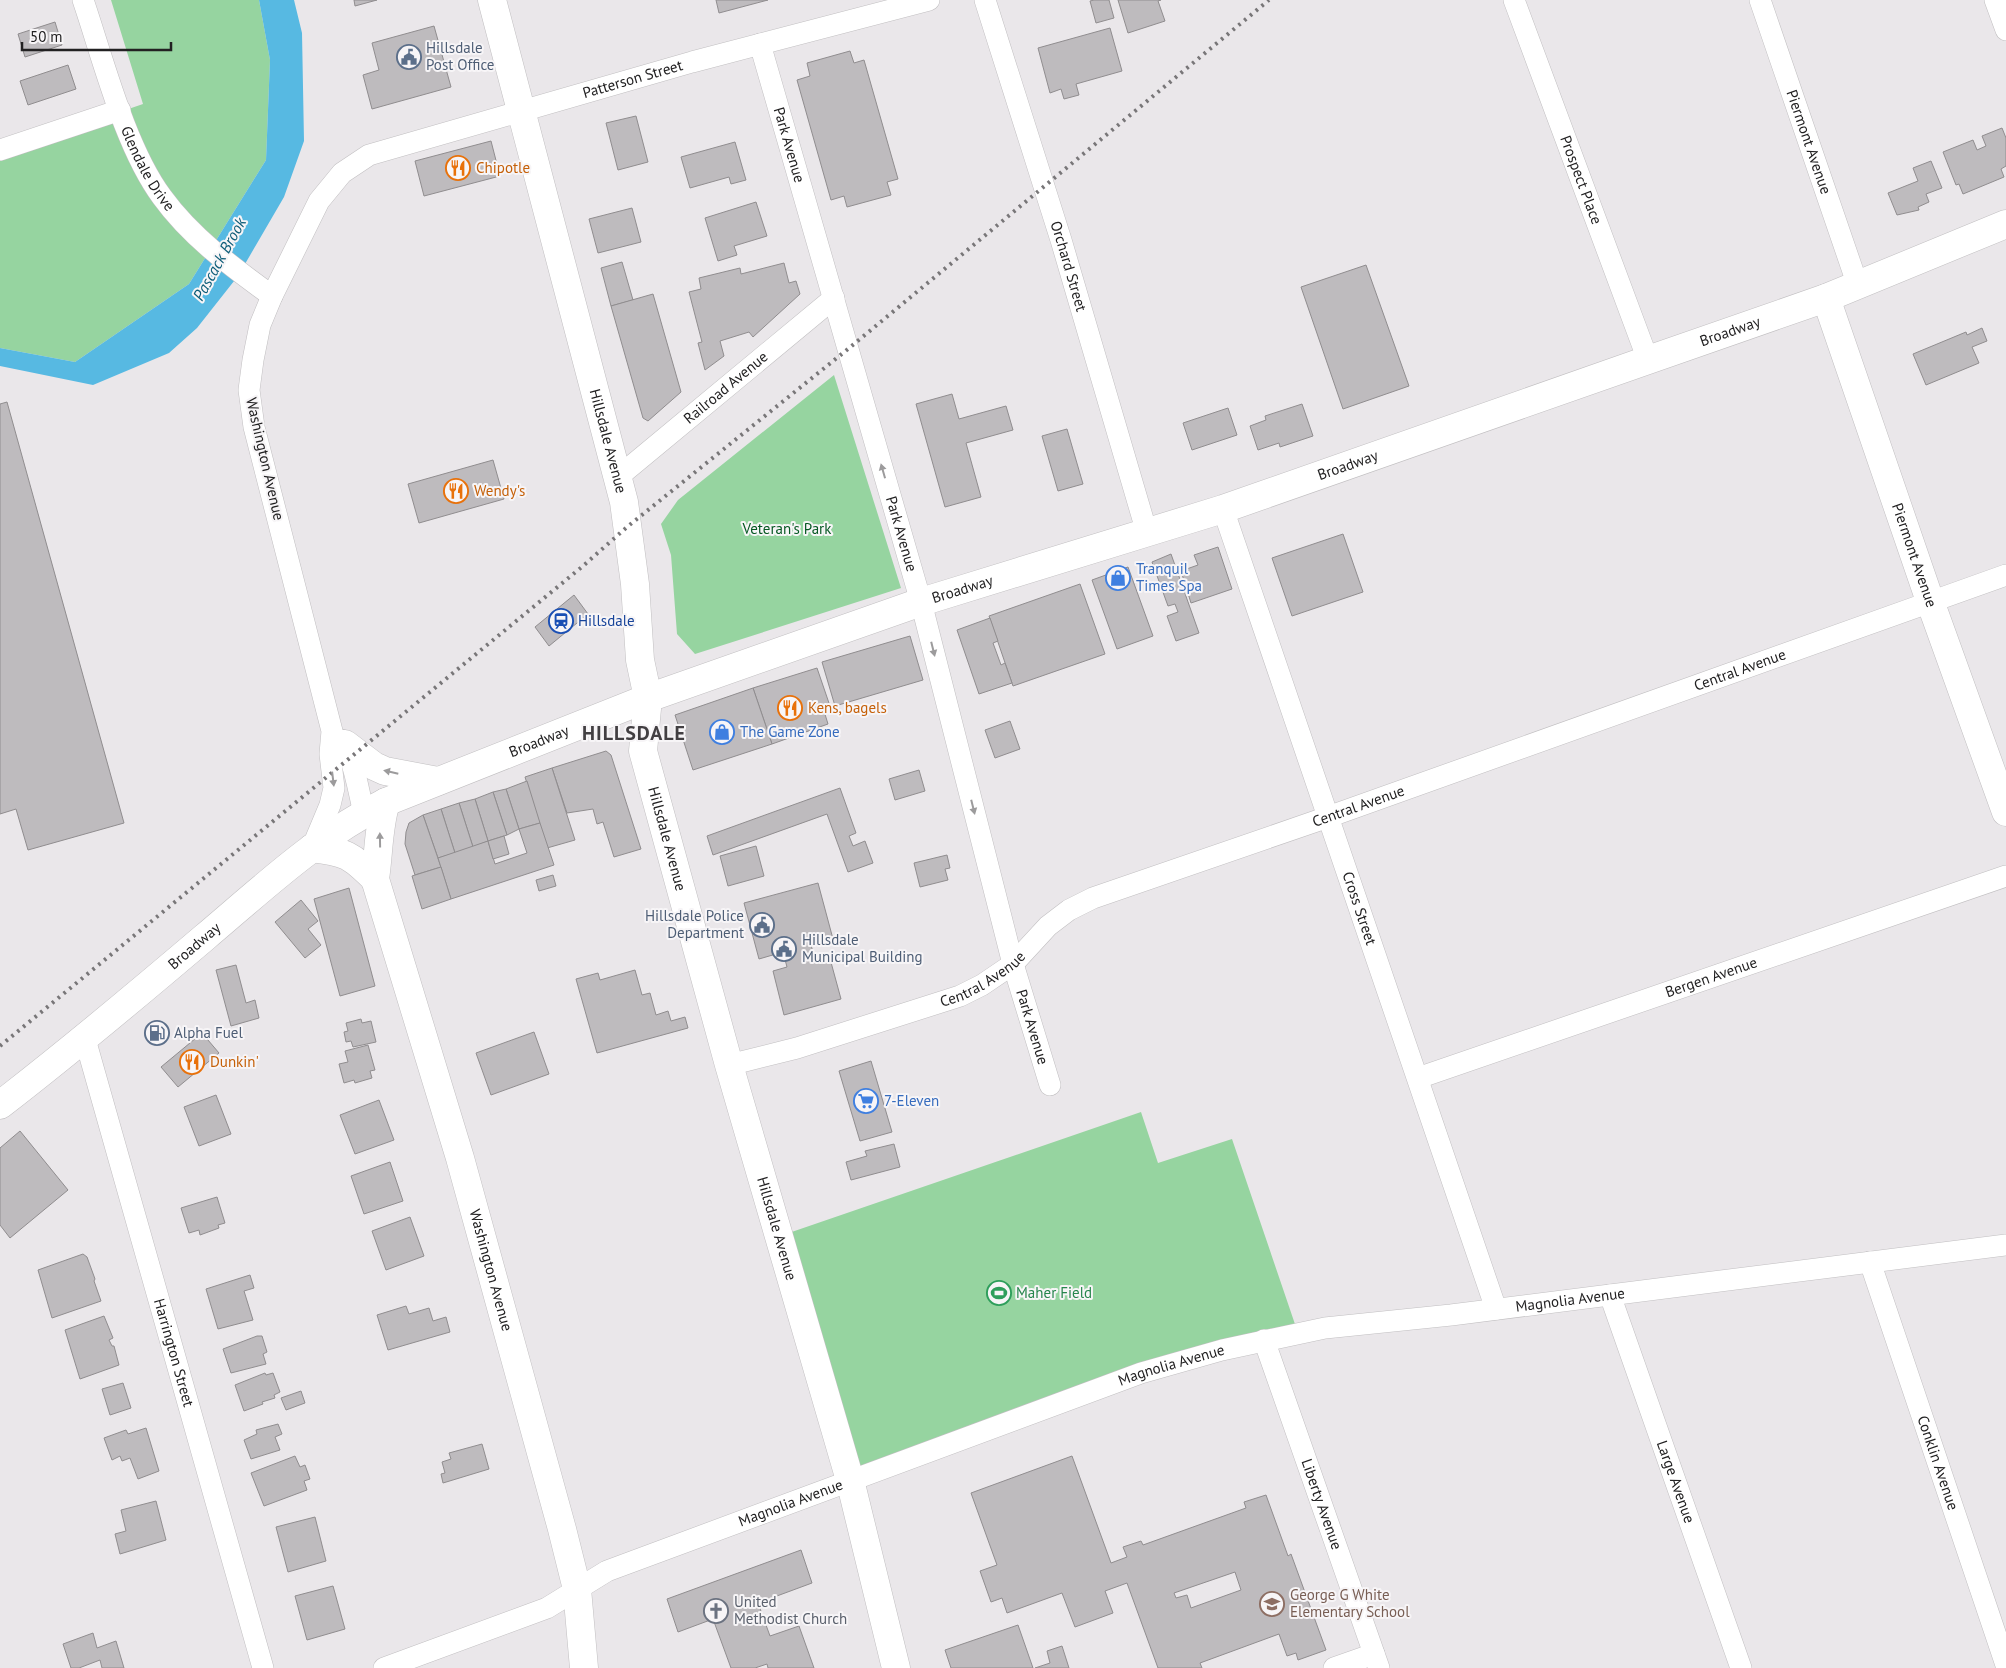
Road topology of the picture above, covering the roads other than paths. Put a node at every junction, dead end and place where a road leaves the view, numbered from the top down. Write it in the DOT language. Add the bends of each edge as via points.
graph roads {
  1 [pos="83,0"];
  2 [pos="492,0"];
  3 [pos="929,0"];
  4 [pos="985,0"];
  5 [pos="1514,0"];
  6 [pos="1760,0"];
  7 [pos="1995,0"];
  8 [pos="2006,30"];
  9 [pos="760,44"];
  10 [pos="120,110"];
  11 [pos="521,112"];
  12 [pos="0,150"];
  13 [pos="342,173"];
  14 [pos="2006,224"];
  15 [pos="1857,283"];
  16 [pos="272,296"];
  17 [pos="834,298"];
  18 [pos="1826,298"];
  19 [pos="1648,360"];
  20 [pos="618,477"];
  21 [pos="1223,509"];
  22 [pos="1147,533"];
  23 [pos="2006,575"];
  24 [pos="921,602"];
  25 [pos="1930,602"];
  26 [pos="648,698"];
  27 [pos="338,737"];
  28 [pos="438,781"];
  29 [pos="375,808"];
  30 [pos="2006,812"];
  31 [pos="1328,817"];
  32 [pos="312,848"];
  33 [pos="2006,876"];
  34 [pos="375,879"];
  35 [pos="1013,964"];
  36 [pos="85,1039"];
  37 [pos="729,1065"];
  38 [pos="1418,1078"];
  39 [pos="1050,1085"];
  40 [pos="0,1105"];
  41 [pos="2006,1245"];
  42 [pos="1870,1262"];
  43 [pos="1610,1295"];
  44 [pos="1496,1309"];
  45 [pos="1264,1340"];
  46 [pos="850,1480"];
  47 [pos="577,1589"];
  48 [pos="1377,1661"];
  49 [pos="2006,1665"];
  50 [pos="262,1668"];
  51 [pos="384,1668"];
  52 [pos="584,1668"];
  53 [pos="896,1668"];
  54 [pos="1334,1668"];
  55 [pos="1741,1668"];
  1 -- 10 [label="street, Glendale Drive"];
  2 -- 11 [label="street, Hillsdale Avenue"];
  3 -- 9 [label="street, Patterson Street"];
  4 -- 22 [label="street, Orchard Street" via="1061,240"];
  5 -- 19 [label="street, Prospect Place"];
  6 -- 15 [label="street, Piermont Avenue"];
  7 -- 8 [label="street"];
  9 -- 11 [label="street, Patterson Street"];
  9 -- 17 [label="street, Park Avenue"];
  10 -- 12 [label="street"];
  10 -- 16 [label="street, Glendale Drive" via="161,196 203,242"];
  11 -- 13 [label="street, Patterson Street" via="369,155"];
  11 -- 20 [label="street, Hillsdale Avenue"];
  13 -- 16 [label="street, Washington Avenue" via="319,201"];
  14 -- 15 [label="street, Broadway"];
  15 -- 18 [label="street, Broadway"];
  16 -- 27 [label="street, Washington Avenue" via="260,325 253,360 249,390 254,427"];
  17 -- 20 [label="street, Railroad Avenue"];
  24 -- 17 [label="street, Park Avenue, one-way"];
  18 -- 19 [label="street, Broadway"];
  18 -- 25 [label="street, Piermont Avenue"];
  19 -- 21 [label="street, Broadway"];
  20 -- 26 [label="street, Hillsdale Avenue" via="635,584 640,660"];
  21 -- 22 [label="street, Broadway"];
  21 -- 31 [label="street, Cross Street"];
  22 -- 24 [label="street, Broadway"];
  23 -- 25 [label="street, Central Avenue"];
  24 -- 26 [label="street, Broadway"];
  24 -- 35 [label="street, Park Avenue, one-way"];
  25 -- 30 [label="street, Piermont Avenue"];
  25 -- 31 [label="street, Central Avenue"];
  26 -- 28 [label="street, Broadway"];
  26 -- 37 [label="street, Hillsdale Avenue" via="643,751"];
  28 -- 27 [label="street, one-way" via="385,771"];
  27 -- 29 [label="street, Washington Avenue"];
  27 -- 32 [label="street, Washington Avenue, one-way" via="330,754 334,788"];
  28 -- 29 [label="street, Broadway"];
  29 -- 32 [label="street, Broadway"];
  34 -- 29 [label="street, Washington Avenue, one-way" via="380,848"];
  31 -- 35 [label="street, Central Avenue" via="1093,898 1048,926"];
  31 -- 38 [label="street, Cross Street"];
  32 -- 34 [label="street, Washington Avenue" via="353,857"];
  32 -- 36 [label="street, Broadway" via="285,867"];
  33 -- 38 [label="street, Bergen Avenue"];
  34 -- 47 [label="street, Washington Avenue" via="460,1158"];
  35 -- 37 [label="street, Central Avenue" via="982,986 960,996 792,1049"];
  35 -- 39 [label="street, Park Avenue"];
  36 -- 40 [label="street, Broadway"];
  36 -- 50 [label="street, Harrington Street"];
  37 -- 46 [label="street, Hillsdale Avenue"];
  38 -- 44 [label="street, Cross Street"];
  41 -- 42 [label="street, Magnolia Avenue"];
  42 -- 43 [label="street, Magnolia Avenue"];
  42 -- 49 [label="street, Conklin Avenue"];
  43 -- 44 [label="street, Magnolia Avenue"];
  43 -- 55 [label="street, Large Avenue"];
  44 -- 45 [label="street, Magnolia Avenue" via="1370,1322"];
  45 -- 46 [label="street, Magnolia Avenue" via="1141,1373"];
  45 -- 48 [label="street, Liberty Avenue"];
  46 -- 47 [label="street, Magnolia Avenue" via="607,1571"];
  46 -- 53 [label="street, Hillsdale Avenue"];
  47 -- 51 [label="street, Magnolia Avenue" via="547,1608"];
  47 -- 52 [label="street, Washington Avenue"];
  48 -- 54 [label="street"];
}
